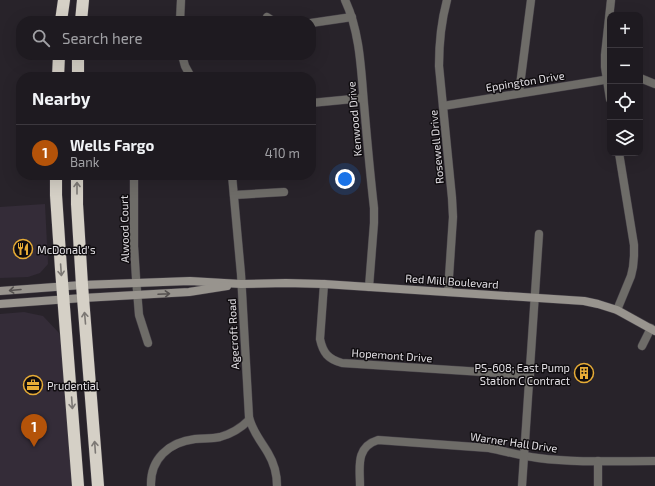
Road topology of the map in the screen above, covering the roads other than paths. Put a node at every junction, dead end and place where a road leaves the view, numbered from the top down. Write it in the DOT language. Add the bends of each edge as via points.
graph roads {
  1 [pos="64,0"];
  2 [pos="83,0"];
  3 [pos="181,0"];
  4 [pos="345,0"];
  5 [pos="447,0"];
  6 [pos="531,0"];
  7 [pos="611,0"];
  8 [pos="62,16"];
  9 [pos="81,16"];
  10 [pos="180,16"];
  11 [pos="352,17"];
  12 [pos="316,22"];
  13 [pos="59,60"];
  14 [pos="78,60"];
  15 [pos="183,60"];
  16 [pos="58,72"];
  17 [pos="78,72"];
  18 [pos="188,72"];
  19 [pos="607,75"];
  20 [pos="607,79"];
  21 [pos="643,79"];
  22 [pos="655,84"];
  23 [pos="519,93"];
  24 [pos="363,98"];
  25 [pos="316,103"];
  26 [pos="443,106"];
  27 [pos="619,156"];
  28 [pos="56,180"];
  29 [pos="77,180"];
  30 [pos="134,180"];
  31 [pos="232,180"];
  32 [pos="284,192"];
  33 [pos="234,195"];
  34 [pos="539,234"];
  35 [pos="136,283"];
  36 [pos="241,284"];
  37 [pos="324,284"];
  38 [pos="82,285"];
  39 [pos="62,286"];
  40 [pos="369,287"];
  41 [pos="0,291"];
  42 [pos="448,292"];
  43 [pos="137,295"];
  44 [pos="83,298"];
  45 [pos="535,298"];
  46 [pos="63,299"];
  47 [pos="0,304"];
  48 [pos="617,310"];
  49 [pos="653,330"];
  50 [pos="148,343"];
  51 [pos="642,346"];
  52 [pos="530,375"];
  53 [pos="249,420"];
  54 [pos="524,456"];
  55 [pos="598,461"];
  56 [pos="655,461"];
  57 [pos="78,486"];
  58 [pos="98,486"];
  59 [pos="151,486"];
  60 [pos="277,486"];
  61 [pos="360,486"];
  62 [pos="522,486"];
  63 [pos="598,486"];
  1 -- 8 [label="highway"];
  2 -- 9 [label="highway"];
  3 -- 10 [label="street"];
  4 -- 11 [label="street, Kenwood Drive"];
  5 -- 26 [label="street, Rosewell Drive" via="439,49"];
  6 -- 23 [label="street"];
  7 -- 19 [label="street" via="605,55"];
  11 -- 12 [label="street"];
  11 -- 24 [label="street, Kenwood Drive" via="360,57"];
  13 -- 16 [label="highway"];
  14 -- 17 [label="highway"];
  15 -- 18 [label="street"];
  20 -- 23 [label="street, Eppington Drive"];
  21 -- 22 [label="street"];
  23 -- 26 [label="street, Eppington Drive"];
  24 -- 25 [label="street"];
  24 -- 40 [label="street, Kenwood Drive" via="374,208"];
  26 -- 42 [label="street, Rosewell Drive" via="453,217"];
  27 -- 48 [label="street" via="634,256 631,276"];
  28 -- 39 [label="highway, one-way"];
  38 -- 29 [label="highway, one-way" via="76,204"];
  30 -- 35 [label="street, Alwood Court"];
  31 -- 33 [label="street, Agecroft Road"];
  32 -- 33 [label="street"];
  33 -- 36 [label="street, Agecroft Road"];
  34 -- 45 [label="street"];
  35 -- 36 [label="street, Red Mill Boulevard" via="190,281"];
  35 -- 38 [label="street, Red Mill Boulevard"];
  35 -- 43 [label="street, Alwood Court"];
  36 -- 37 [label="street, Red Mill Boulevard"];
  43 -- 36 [label="street, Red Mill Boulevard, one-way" via="189,292"];
  36 -- 53 [label="street, Agecroft Road"];
  37 -- 40 [label="street, Red Mill Boulevard"];
  37 -- 52 [label="street, Hopemont Drive" via="320,339 325,353 335,361"];
  38 -- 39 [label="street, Red Mill Boulevard"];
  38 -- 44 [label="highway"];
  39 -- 41 [label="street, Red Mill Boulevard, one-way"];
  39 -- 46 [label="highway"];
  40 -- 42 [label="street, Red Mill Boulevard"];
  42 -- 45 [label="street, Red Mill Boulevard"];
  43 -- 44 [label="street, Red Mill Boulevard"];
  43 -- 50 [label="street, Alwood Court" via="139,315"];
  44 -- 46 [label="street, Red Mill Boulevard"];
  58 -- 44 [label="highway, one-way"];
  45 -- 48 [label="street, Red Mill Boulevard" via="584,301"];
  45 -- 52 [label="street"];
  46 -- 47 [label="street, Red Mill Boulevard"];
  46 -- 57 [label="highway, one-way"];
  48 -- 49 [label="street, Red Mill Boulevard"];
  49 -- 51 [label="street"];
  52 -- 54 [label="street"];
  53 -- 59 [label="street" via="239,429 221,437 185,440 170,447 155,464"];
  53 -- 60 [label="street, Agecroft Road" via="272,461"];
  54 -- 55 [label="street, Warner Hall Drive"];
  54 -- 61 [label="street, Warner Hall Drive" via="489,448 378,440 367,445 361,455"];
  54 -- 62 [label="street"];
  55 -- 56 [label="street, Warner Hall Drive"];
  55 -- 63 [label="street"];
}
